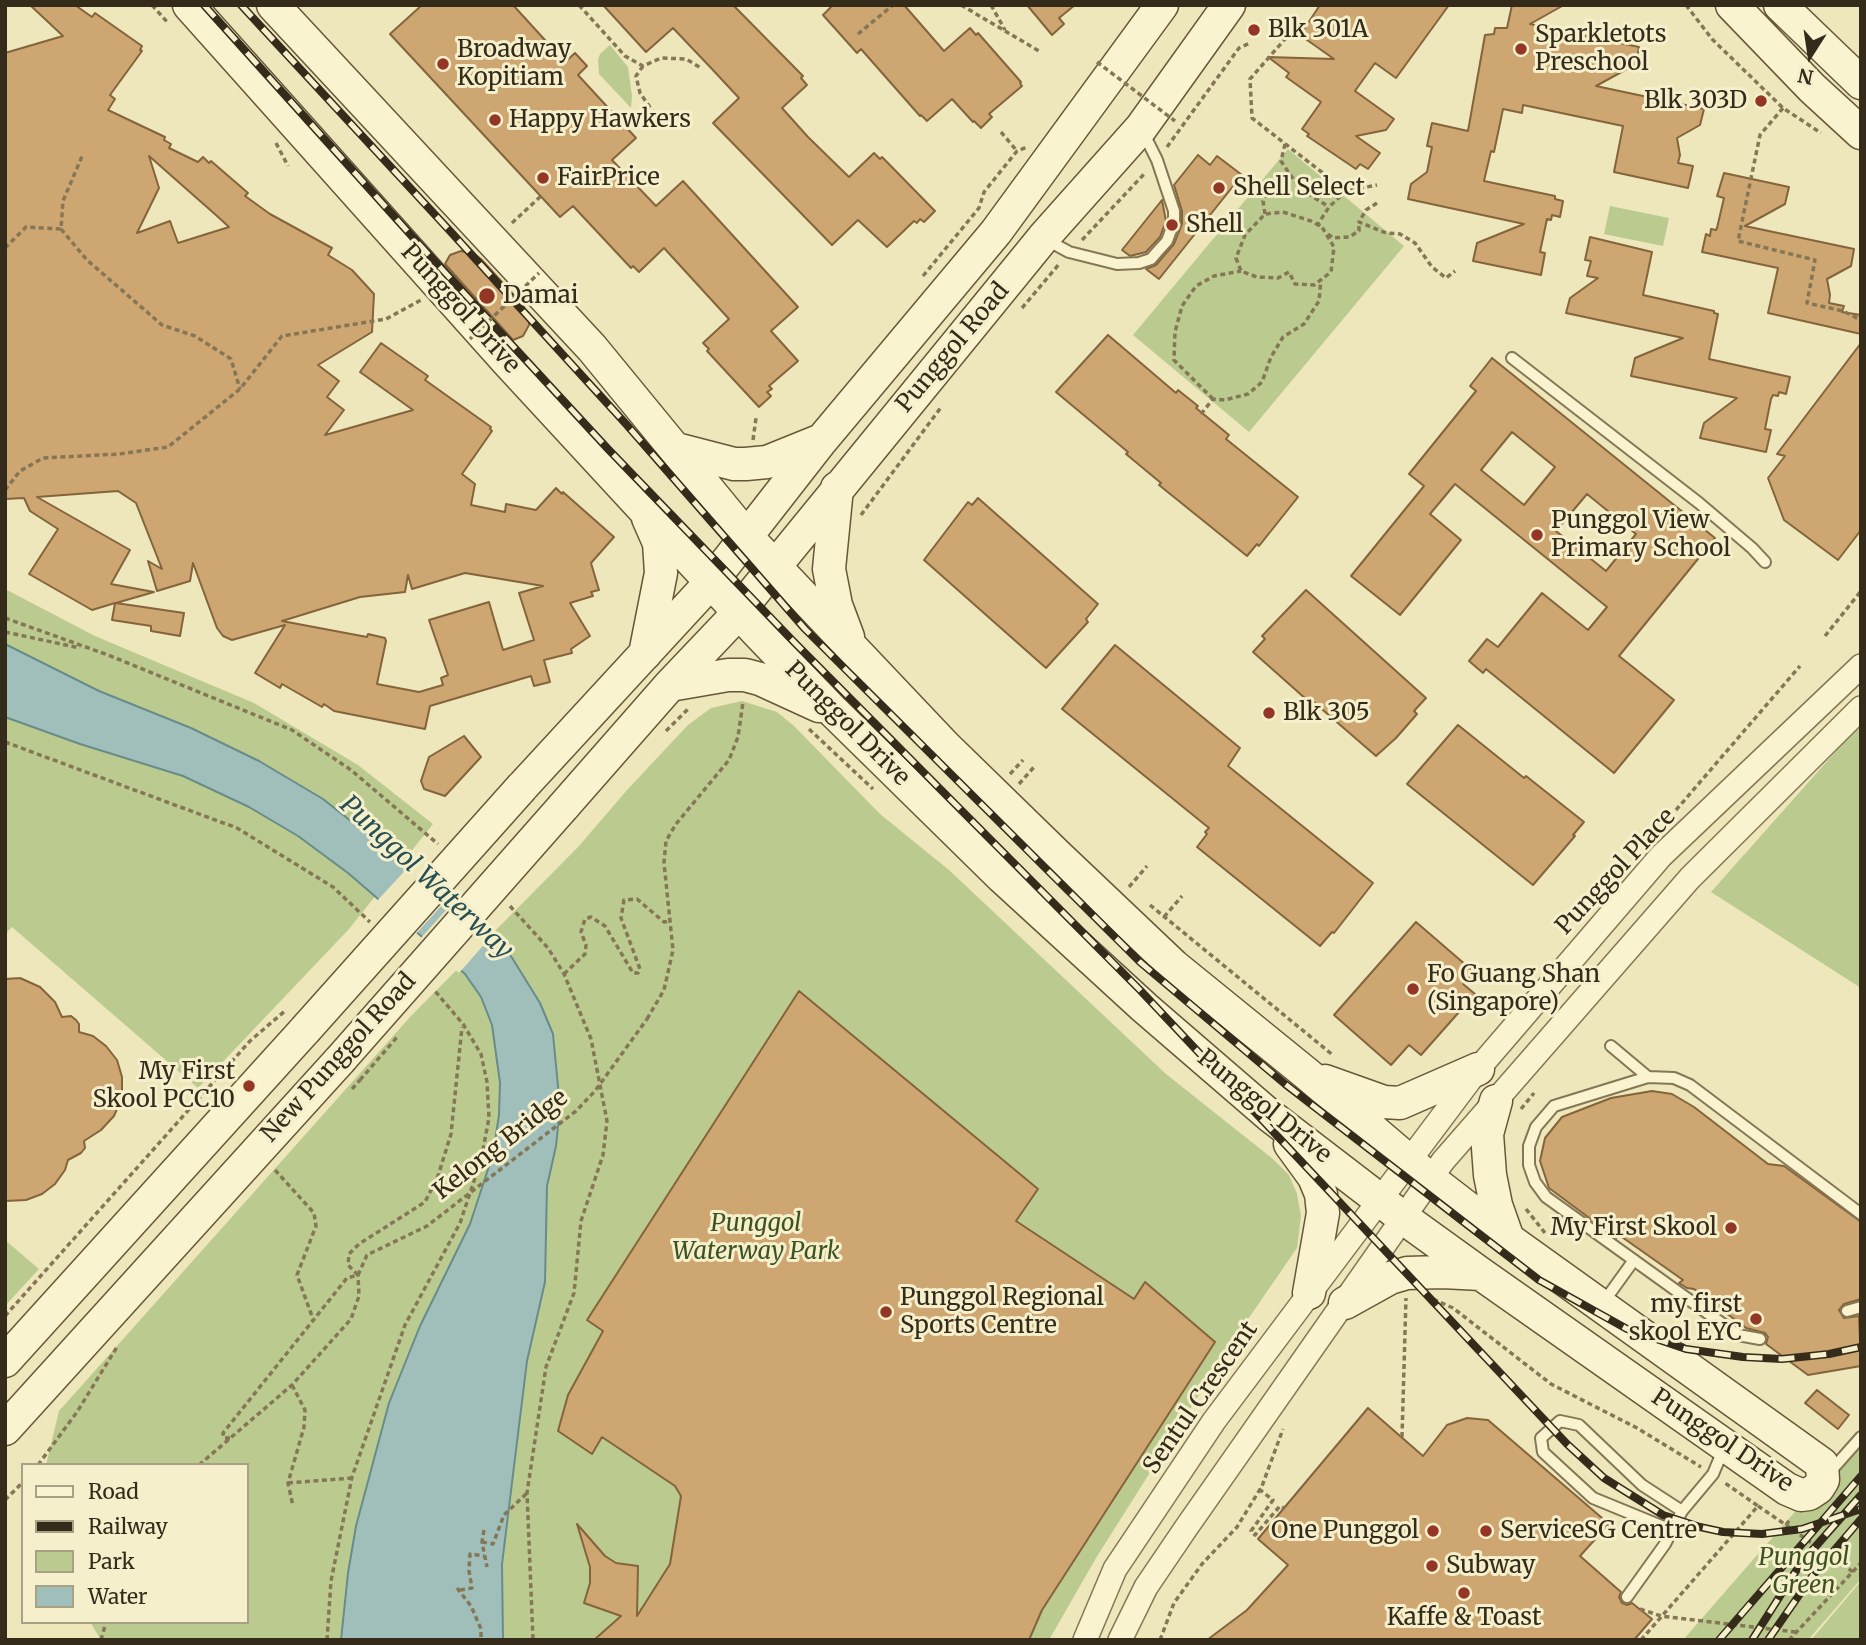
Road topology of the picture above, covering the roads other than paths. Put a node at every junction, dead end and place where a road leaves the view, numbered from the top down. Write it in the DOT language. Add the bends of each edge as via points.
graph roads {
  1 [pos="189,5"];
  2 [pos="273,5"];
  3 [pos="1162,5"];
  4 [pos="1229,5"];
  5 [pos="1732,5"];
  6 [pos="1780,5"];
  7 [pos="1861,83"];
  8 [pos="1141,128"];
  9 [pos="1861,133"];
  10 [pos="1056,245"];
  11 [pos="1512,358"];
  12 [pos="821,441"];
  13 [pos="676,449"];
  14 [pos="837,488"];
  15 [pos="644,507"];
  16 [pos="747,537"];
  17 [pos="1765,562"];
  18 [pos="775,566"];
  19 [pos="711,582"];
  20 [pos="738,611"];
  21 [pos="853,651"];
  22 [pos="645,656"];
  23 [pos="1861,666"];
  24 [pos="682,695"];
  25 [pos="1861,708"];
  26 [pos="834,712"];
  27 [pos="1611,1046"];
  28 [pos="1478,1069"];
  29 [pos="1307,1074"];
  30 [pos="1648,1077"];
  31 [pos="1507,1110"];
  32 [pos="1269,1115"];
  33 [pos="1419,1170"];
  34 [pos="1391,1207"];
  35 [pos="1861,1214"];
  36 [pos="1508,1239"];
  37 [pos="1634,1260"];
  38 [pos="1481,1274"];
  39 [pos="1309,1293"];
  40 [pos="1345,1303"];
  41 [pos="1601,1304"];
  42 [pos="1861,1307"];
  43 [pos="1847,1311"];
  44 [pos="1760,1339"];
  45 [pos="5,1361"];
  46 [pos="5,1429"];
  47 [pos="1861,1437"];
  48 [pos="1725,1445"];
  49 [pos="1823,1480"];
  50 [pos="1682,1511"];
  51 [pos="1671,1530"];
  52 [pos="1627,1597"];
  53 [pos="1085,1640"];
  54 [pos="1119,1640"];
  1 -- 15 [label="street, Punggol Drive" via="506,361"];
  2 -- 13 [label="street, Punggol Drive" via="592,348"];
  3 -- 12 [label="street, Punggol Road" via="996,232"];
  4 -- 8 [label="street, Punggol Road"];
  5 -- 9 [label="street"];
  6 -- 7 [label="street"];
  8 -- 10 [label="street, Punggol Road"];
  8 -- 10 [label="lane" via="1174,211 1167,241 1151,259 1117,264"];
  10 -- 14 [label="street, Punggol Road"];
  11 -- 17 [label="lane" via="1699,503"];
  12 -- 13 [label="street" via="767,462 746,464"];
  12 -- 16 [label="street, Punggol Road"];
  13 -- 16 [label="street, Punggol Drive"];
  14 -- 18 [label="street, Punggol Road"];
  14 -- 21 [label="street" via="830,582"];
  15 -- 19 [label="street, Punggol Drive"];
  15 -- 22 [label="street" via="659,543 661,573"];
  16 -- 18 [label="street, Punggol Drive"];
  16 -- 19 [label="street, Punggol Road"];
  18 -- 20 [label="street, Punggol Road"];
  18 -- 21 [label="street, Punggol Drive"];
  19 -- 20 [label="street, Punggol Drive"];
  19 -- 22 [label="street, Punggol Road"];
  20 -- 24 [label="street, Punggol Road"];
  20 -- 26 [label="street, Punggol Drive"];
  21 -- 29 [label="street, Punggol Drive" via="945,747 1174,966"];
  22 -- 45 [label="street, New Punggol Road, bridge" via="295,1020"];
  23 -- 28 [label="street, Punggol Place" via="1661,856"];
  24 -- 26 [label="street" via="716,676 745,675"];
  24 -- 46 [label="street, New Punggol Road, bridge" via="563,807"];
  25 -- 31 [label="street, Punggol Place" via="1689,878"];
  26 -- 32 [label="street, Punggol Drive" via="1002,877"];
  27 -- 30 [label="lane"];
  28 -- 29 [label="street" via="1400,1103 1384,1102"];
  28 -- 33 [label="street, Punggol Place"];
  29 -- 33 [label="street, Punggol Drive"];
  30 -- 35 [label="lane" via="1674,1078 1690,1085"];
  30 -- 37 [label="lane" via="1554,1106 1536,1127 1529,1146 1529,1165 1546,1197"];
  31 -- 33 [label="street, Punggol Place" via="1443,1161"];
  31 -- 36 [label="street" via="1487,1134 1490,1175"];
  32 -- 34 [label="street, Punggol Drive"];
  32 -- 39 [label="street" via="1321,1194"];
  33 -- 34 [label="street, Punggol Place"];
  33 -- 36 [label="street, Punggol Drive"];
  34 -- 38 [label="street, Punggol Drive"];
  34 -- 39 [label="street, Sentul Crescent"];
  34 -- 40 [label="street"];
  36 -- 41 [label="street, Punggol Drive"];
  37 -- 41 [label="lane"];
  37 -- 44 [label="lane" via="1738,1335"];
  38 -- 40 [label="street" via="1407,1273"];
  38 -- 48 [label="street, Punggol Drive"];
  39 -- 53 [label="street, Sentul Crescent" via="1214,1421 1115,1569"];
  40 -- 54 [label="street" via="1146,1587"];
  41 -- 49 [label="street, Punggol Drive" via="1822,1464"];
  42 -- 43 [label="lane"];
  47 -- 49 [label="lane"];
  48 -- 49 [label="street, Punggol Drive" via="1801,1495 1818,1488"];
  48 -- 50 [label="lane" via="1713,1474"];
  50 -- 51 [label="lane"];
  50 -- 51 [label="lane" via="1642,1485 1579,1425 1560,1421 1541,1438 1544,1452 1593,1498"];
  51 -- 52 [label="lane"];
}
